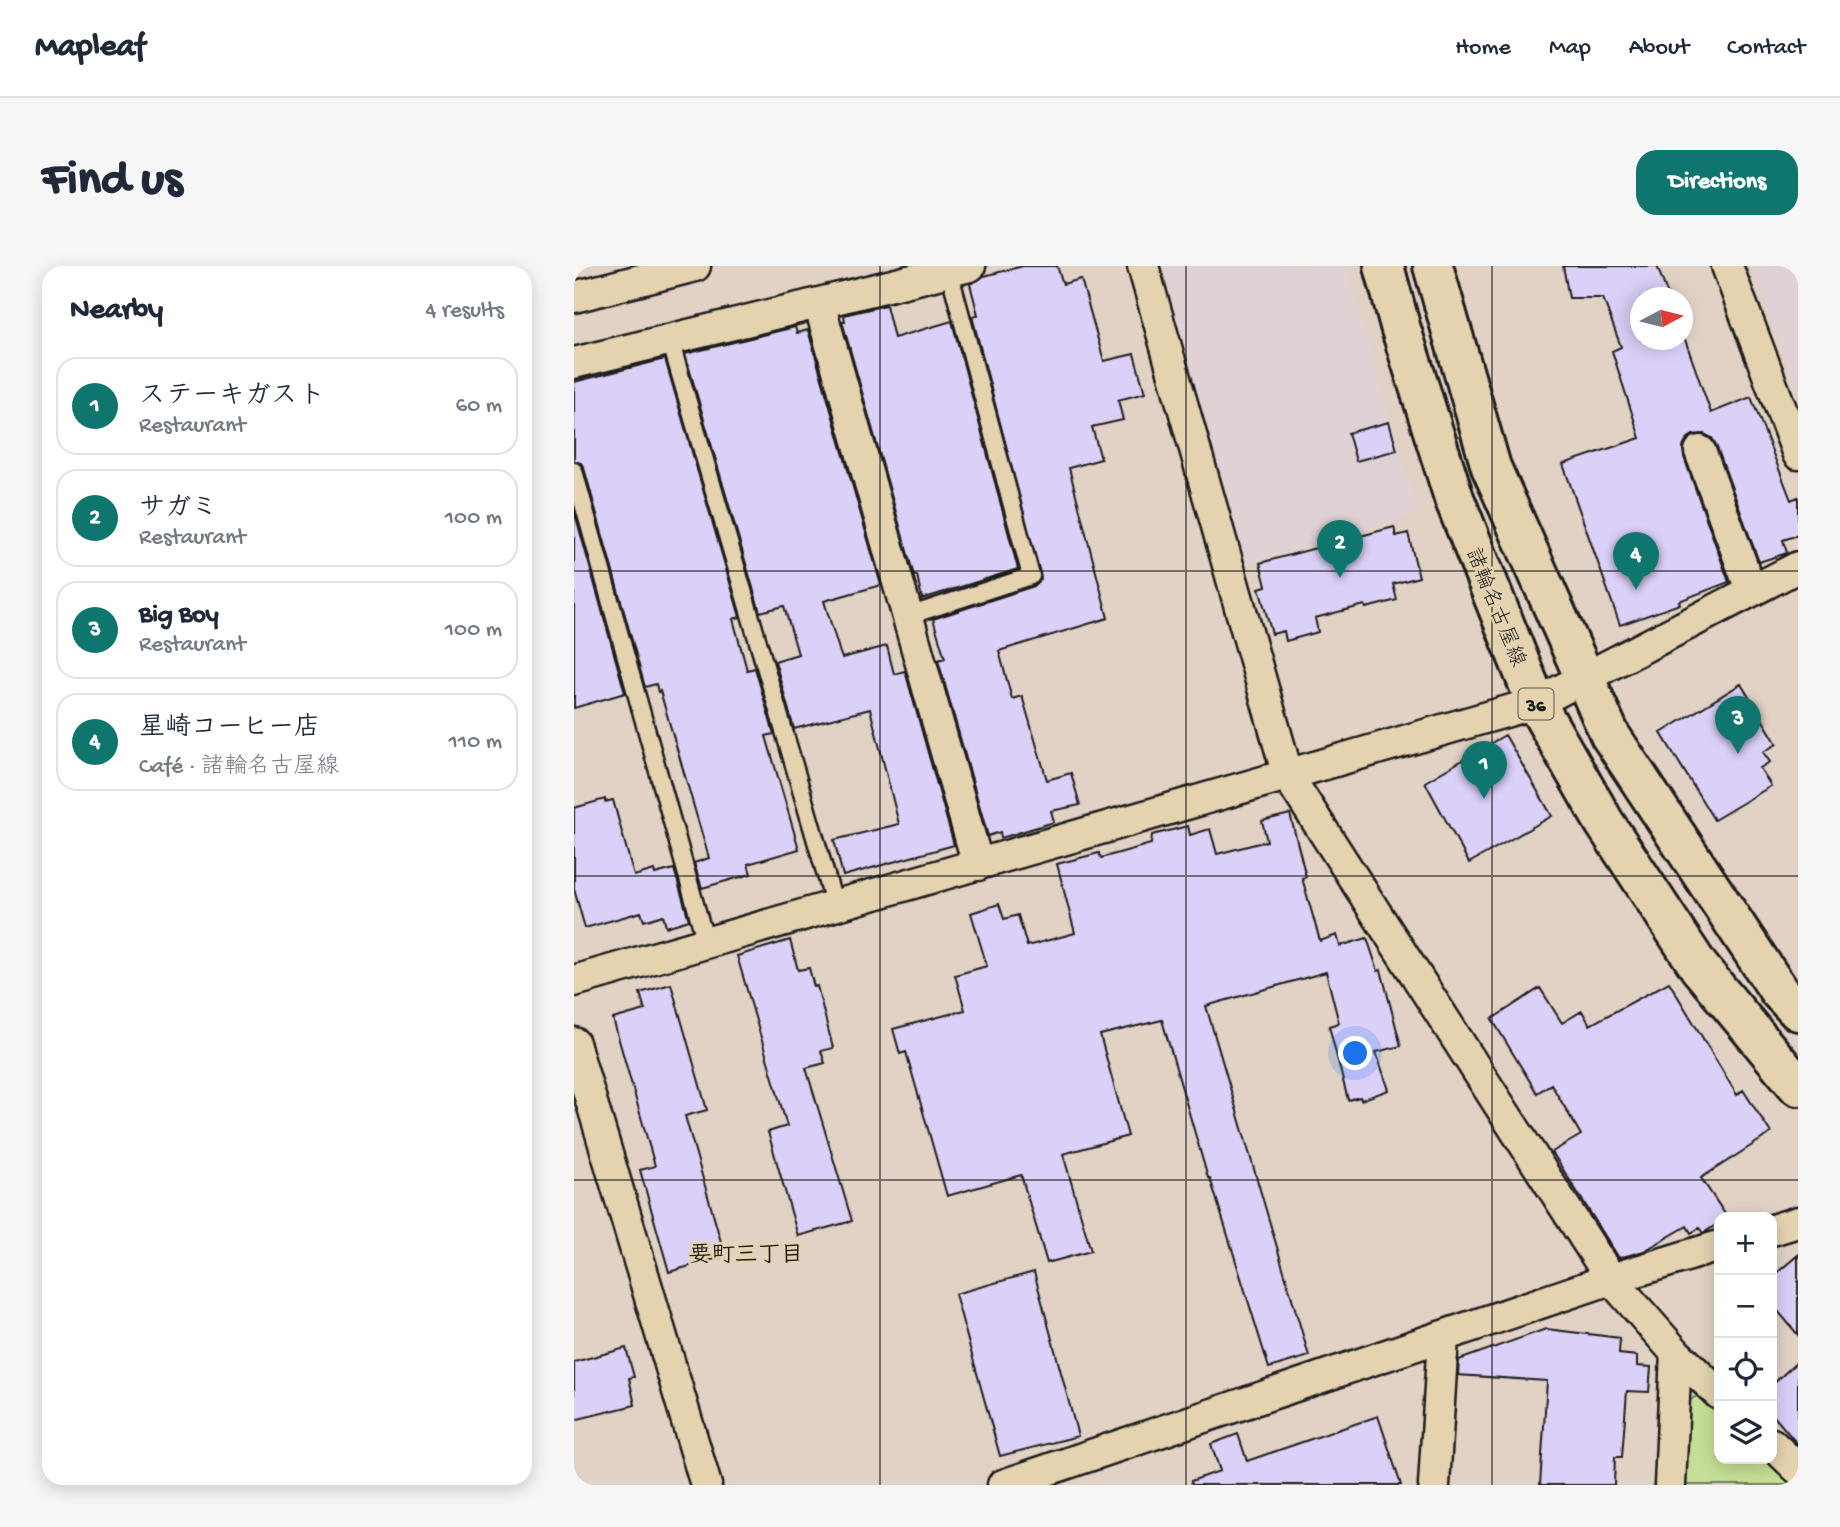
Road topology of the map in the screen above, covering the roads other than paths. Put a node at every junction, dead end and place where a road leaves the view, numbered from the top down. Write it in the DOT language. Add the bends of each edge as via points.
graph roads {
  1 [pos="695,266"];
  2 [pos="1143,266"];
  3 [pos="1384,266"];
  4 [pos="1433,266"];
  5 [pos="1727,266"];
  6 [pos="960,269"];
  7 [pos="574,297"];
  8 [pos="819,303"];
  9 [pos="670,340"];
  10 [pos="574,363"];
  11 [pos="1700,451"];
  12 [pos="1798,454"];
  13 [pos="574,471"];
  14 [pos="1798,567"];
  15 [pos="1751,590"];
  16 [pos="908,616"];
  17 [pos="1584,678"];
  18 [pos="1536,703"];
  19 [pos="1288,776"];
  20 [pos="978,865"];
  21 [pos="835,906"];
  22 [pos="706,943"];
  23 [pos="574,981"];
  24 [pos="1798,1011"];
  25 [pos="574,1043"];
  26 [pos="1798,1086"];
  27 [pos="1798,1222"];
  28 [pos="1777,1228"];
  29 [pos="1714,1248"];
  30 [pos="1611,1279"];
  31 [pos="1443,1337"];
  32 [pos="1676,1353"];
  33 [pos="1714,1389"];
  34 [pos="1777,1449"];
  35 [pos="1798,1469"];
  36 [pos="706,1485"];
  37 [pos="1003,1485"];
  38 [pos="1434,1485"];
  39 [pos="1670,1485"];
  1 -- 7 [label="street"];
  2 -- 19 [label="street"];
  3 -- 18 [label="main road, 諸輪名古屋線 / 36" via="1454,498"];
  4 -- 17 [label="main road" via="1491,467"];
  5 -- 12 [label="street"];
  6 -- 8 [label="street"];
  6 -- 16 [label="lane" via="1031,576"];
  8 -- 9 [label="street"];
  8 -- 16 [label="street"];
  9 -- 10 [label="street"];
  9 -- 21 [label="lane"];
  11 -- 15 [label="street"];
  13 -- 22 [label="lane"];
  14 -- 15 [label="street"];
  15 -- 17 [label="street"];
  16 -- 20 [label="street"];
  17 -- 18 [label="street"];
  17 -- 24 [label="main road" via="1610,735 1779,991"];
  18 -- 19 [label="street"];
  18 -- 26 [label="main road, 諸輪名古屋線 / 36" via="1604,822 1699,967"];
  19 -- 20 [label="street"];
  19 -- 30 [label="street"];
  20 -- 21 [label="street"];
  21 -- 22 [label="street"];
  22 -- 23 [label="street"];
  25 -- 36 [label="street"];
  27 -- 28 [label="street"];
  29 -- 30 [label="street"];
  30 -- 31 [label="street"];
  30 -- 32 [label="street"];
  31 -- 37 [label="street"];
  31 -- 38 [label="street"];
  32 -- 33 [label="street"];
  32 -- 39 [label="street"];
  34 -- 35 [label="street"];
}
